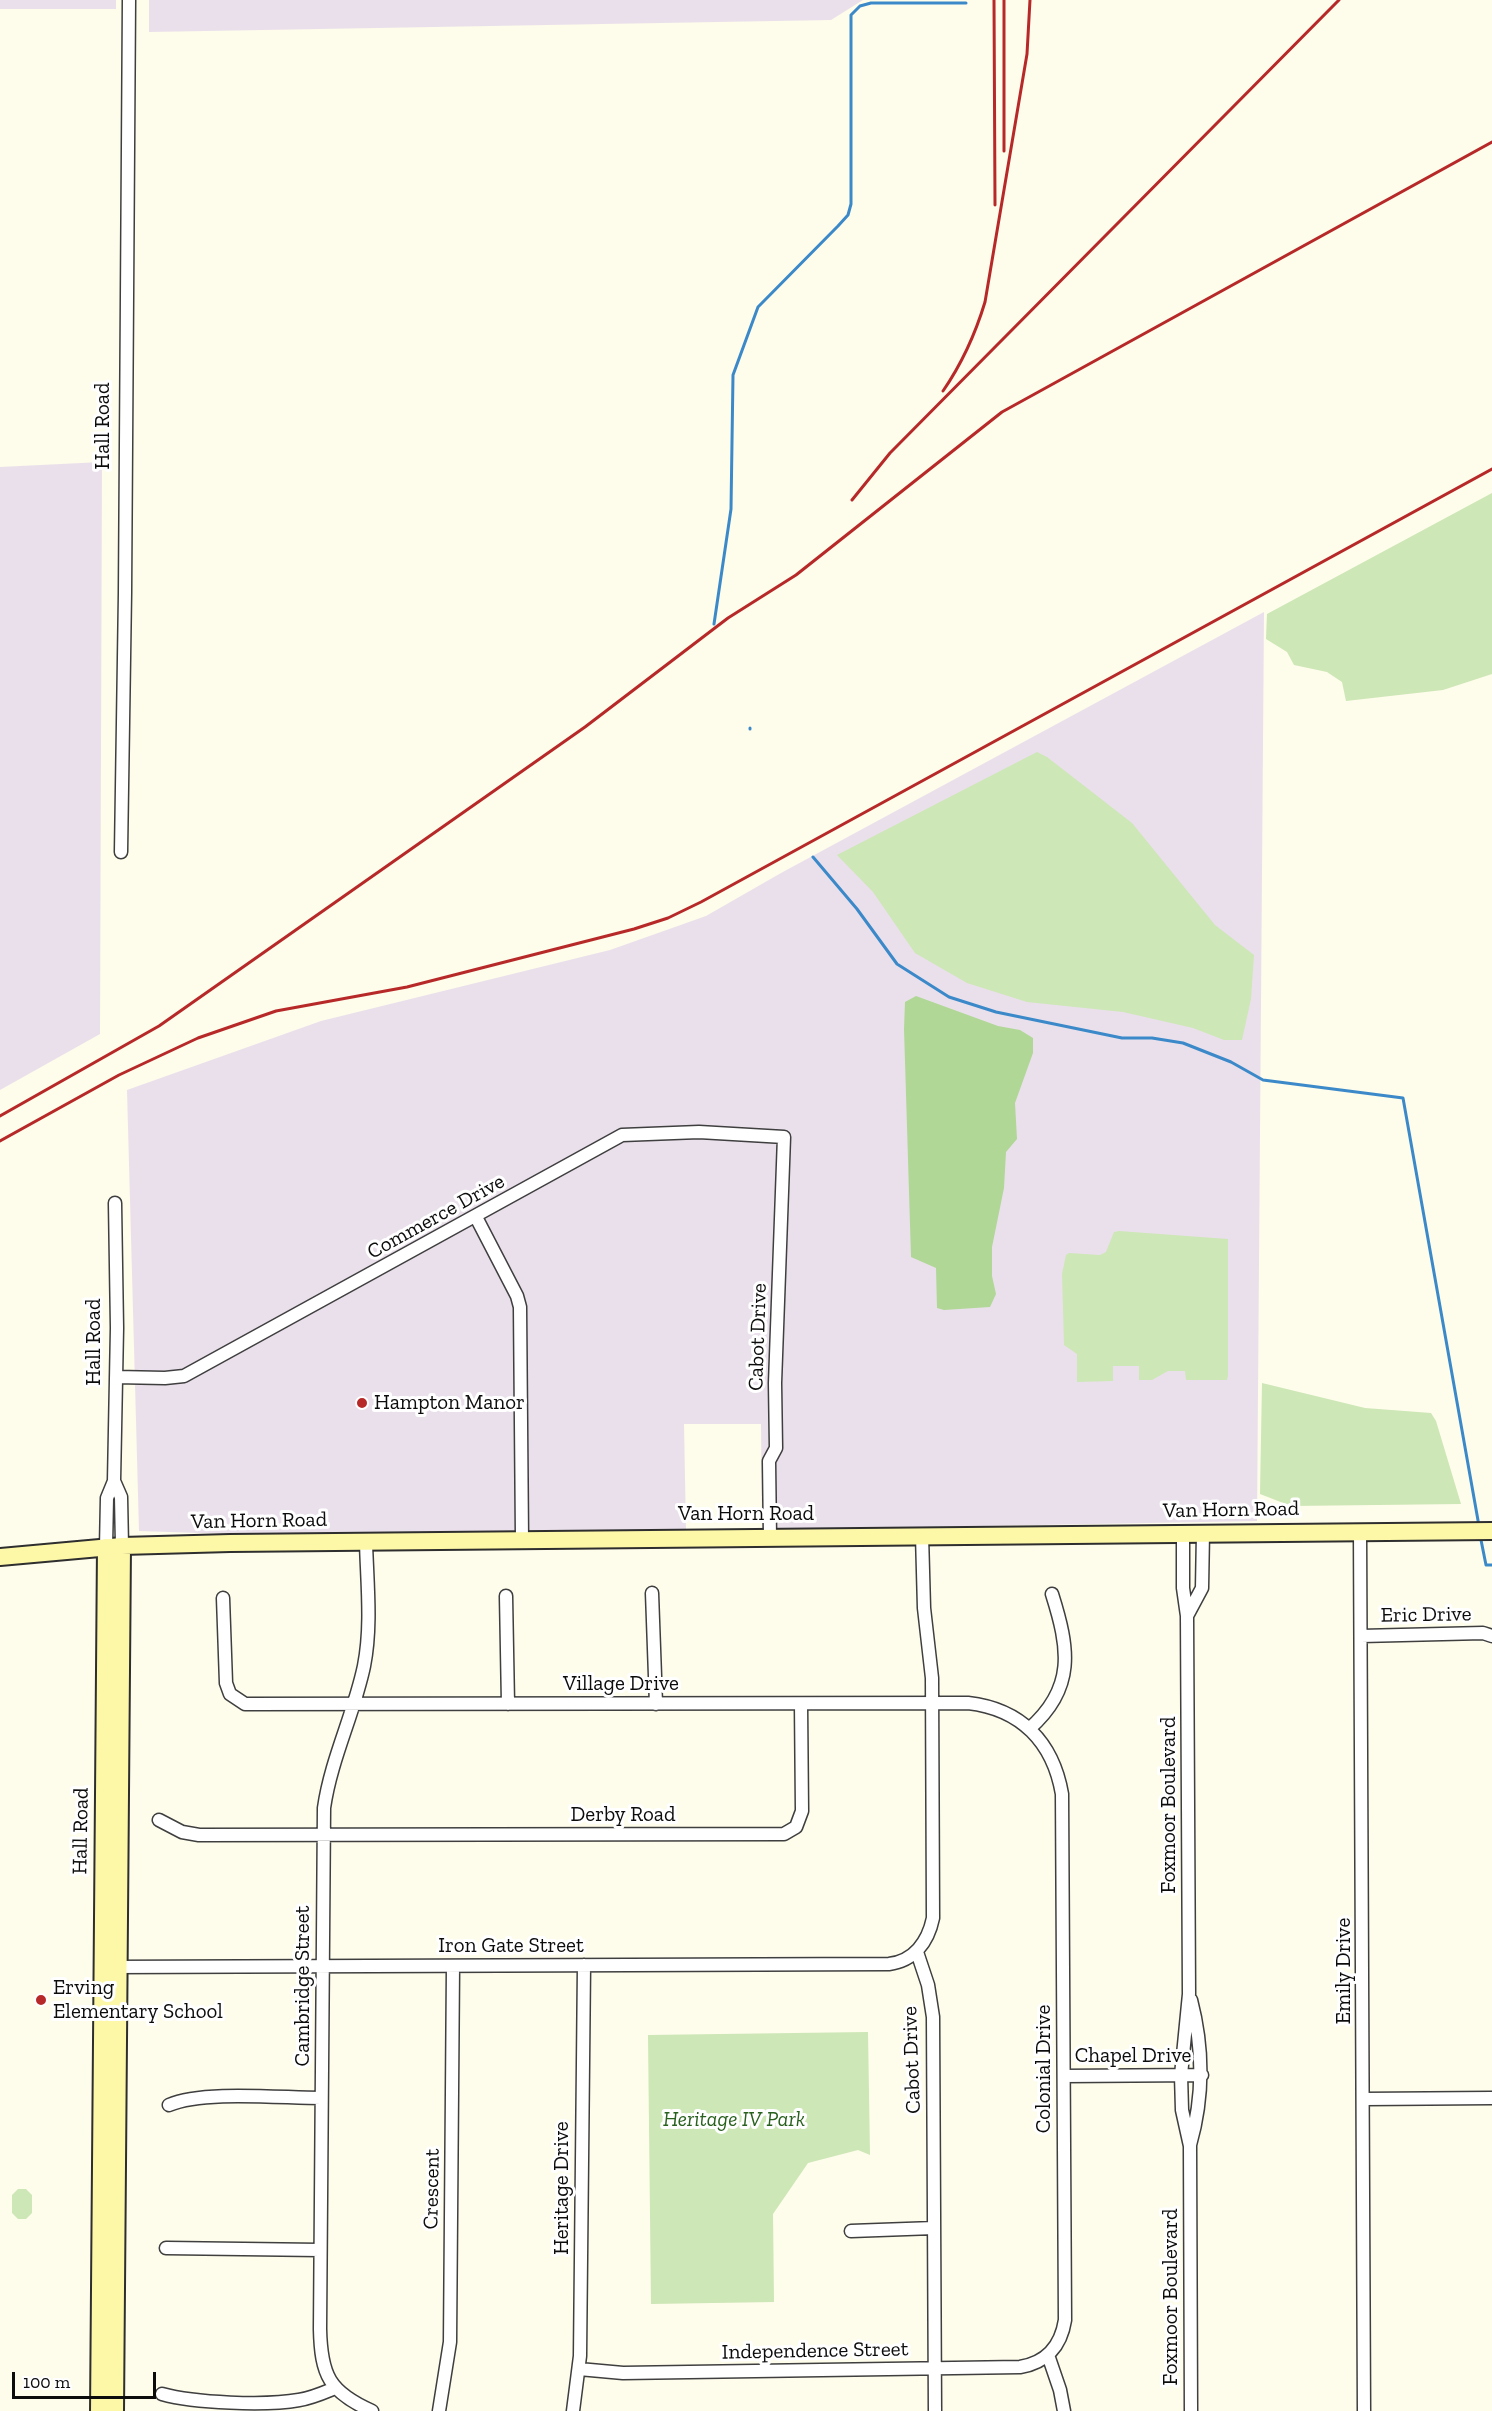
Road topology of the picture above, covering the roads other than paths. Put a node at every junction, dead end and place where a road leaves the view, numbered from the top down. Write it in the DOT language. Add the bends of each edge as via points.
graph roads {
  1 [pos="129,0"];
  2 [pos="121,852"];
  3 [pos="784,1137"];
  4 [pos="115,1203"];
  5 [pos="476,1217"];
  6 [pos="116,1377"];
  7 [pos="1360,1531"];
  8 [pos="1492,1531"];
  9 [pos="1183,1533"];
  10 [pos="1203,1533"];
  11 [pos="922,1535"];
  12 [pos="770,1537"];
  13 [pos="522,1539"];
  14 [pos="366,1542"];
  15 [pos="114,1546"];
  16 [pos="0,1557"];
  17 [pos="651,1593"];
  18 [pos="1052,1594"];
  19 [pos="506,1596"];
  20 [pos="223,1598"];
  21 [pos="1187,1616"];
  22 [pos="1361,1636"];
  23 [pos="1492,1636"];
  24 [pos="932,1703"];
  25 [pos="508,1704"];
  26 [pos="656,1704"];
  27 [pos="801,1704"];
  28 [pos="352,1705"];
  29 [pos="1029,1729"];
  30 [pos="159,1820"];
  31 [pos="323,1836"];
  32 [pos="917,1952"];
  33 [pos="584,1965"];
  34 [pos="322,1966"];
  35 [pos="453,1966"];
  36 [pos="110,1967"];
  37 [pos="1189,1994"];
  38 [pos="1181,2075"];
  39 [pos="1202,2075"];
  40 [pos="1064,2076"];
  41 [pos="321,2098"];
  42 [pos="1492,2098"];
  43 [pos="1364,2099"];
  44 [pos="169,2105"];
  45 [pos="1190,2146"];
  46 [pos="109,2183"];
  47 [pos="934,2228"];
  48 [pos="851,2231"];
  49 [pos="166,2248"];
  50 [pos="320,2250"];
  51 [pos="1048,2355"];
  52 [pos="579,2369"];
  53 [pos="934,2369"];
  54 [pos="335,2388"];
  55 [pos="162,2394"];
  56 [pos="99,2411"];
  57 [pos="115,2411"];
  58 [pos="372,2411"];
  59 [pos="439,2411"];
  60 [pos="573,2411"];
  61 [pos="935,2411"];
  62 [pos="1064,2411"];
  63 [pos="1191,2411"];
  64 [pos="1364,2411"];
  1 -- 2 [label="street, Hall Road"];
  3 -- 5 [label="street, Commerce Drive" via="699,1132 622,1135"];
  3 -- 12 [label="street, Cabot Drive" via="776,1448 769,1461"];
  4 -- 6 [label="street, Hall Road"];
  5 -- 6 [label="street, Commerce Drive" via="184,1377"];
  5 -- 13 [label="street" via="520,1307"];
  6 -- 15 [label="street, Hall Road" via="114,1481 108,1498"];
  7 -- 8 [label="main road, Van Horn Road"];
  7 -- 10 [label="main road, Van Horn Road"];
  7 -- 22 [label="street, Emily Drive"];
  9 -- 10 [label="main road, Van Horn Road"];
  9 -- 11 [label="main road, Van Horn Road"];
  9 -- 21 [label="street, Foxmoor Boulevard"];
  10 -- 21 [label="street, Foxmoor Boulevard" via="1202,1588"];
  11 -- 12 [label="main road, Van Horn Road"];
  11 -- 24 [label="street"];
  12 -- 13 [label="main road, Van Horn Road"];
  13 -- 14 [label="main road, Van Horn Road"];
  14 -- 15 [label="main road, Van Horn Road"];
  14 -- 28 [label="street, Cambridge Street" via="366,1651"];
  15 -- 16 [label="main road, Van Horn Road"];
  15 -- 36 [label="main road, Hall Road"];
  17 -- 26 [label="street"];
  18 -- 29 [label="street" via="1063,1630 1064,1675 1055,1700"];
  19 -- 25 [label="street"];
  20 -- 28 [label="street, Village Drive" via="226,1683 230,1694 245,1704"];
  21 -- 37 [label="street, Foxmoor Boulevard"];
  22 -- 23 [label="street, Eric Drive"];
  22 -- 43 [label="street, Emily Drive"];
  24 -- 27 [label="street, Village Drive"];
  24 -- 29 [label="street, Village Drive" via="988,1706"];
  24 -- 32 [label="street" via="933,1918 928,1937"];
  25 -- 26 [label="street, Village Drive"];
  25 -- 28 [label="street, Village Drive"];
  26 -- 27 [label="street, Village Drive"];
  27 -- 31 [label="street, Derby Road" via="802,1811 796,1827 784,1834"];
  28 -- 31 [label="street, Cambridge Street" via="327,1785"];
  29 -- 40 [label="street, Colonial Drive" via="1052,1759 1062,1794"];
  30 -- 31 [label="street, Derby Road" via="198,1835"];
  31 -- 34 [label="street, Cambridge Street"];
  32 -- 33 [label="street, Iron Gate Street" via="902,1962 888,1964"];
  32 -- 47 [label="street, Cabot Drive" via="933,2018"];
  33 -- 35 [label="street, Iron Gate Street"];
  33 -- 52 [label="street, Heritage Drive"];
  34 -- 35 [label="street, Iron Gate Street"];
  34 -- 36 [label="street, Iron Gate Street"];
  34 -- 41 [label="street, Cambridge Street"];
  35 -- 59 [label="street, Crescent" via="450,2342"];
  36 -- 46 [label="main road, Hall Road"];
  37 -- 38 [label="street, Foxmoor Boulevard"];
  37 -- 39 [label="street, Foxmoor Boulevard" via="1197,2023"];
  38 -- 39 [label="street, Chapel Drive"];
  38 -- 40 [label="street, Chapel Drive"];
  38 -- 45 [label="street, Foxmoor Boulevard" via="1182,2110"];
  39 -- 45 [label="street, Foxmoor Boulevard" via="1199,2112"];
  40 -- 51 [label="street, Colonial Drive" via="1065,2320 1060,2339"];
  41 -- 44 [label="street" via="206,2097 182,2099"];
  41 -- 50 [label="street, Cambridge Street"];
  42 -- 43 [label="street"];
  43 -- 64 [label="street, Emily Drive"];
  45 -- 63 [label="street, Foxmoor Boulevard"];
  46 -- 56 [label="main road, Hall Road"];
  46 -- 57 [label="main road, Hall Road"];
  47 -- 48 [label="street"];
  47 -- 53 [label="street, Cabot Drive"];
  49 -- 50 [label="street"];
  50 -- 54 [label="street, Cambridge Street" via="320,2355"];
  51 -- 53 [label="street, Independence Street" via="1035,2364 1020,2367"];
  51 -- 62 [label="street"];
  52 -- 53 [label="street, Independence Street" via="623,2373"];
  52 -- 60 [label="street, Heritage Drive"];
  53 -- 61 [label="street, Cabot Drive"];
  54 -- 55 [label="street" via="300,2400 274,2403 193,2400"];
  54 -- 58 [label="street"];
}
